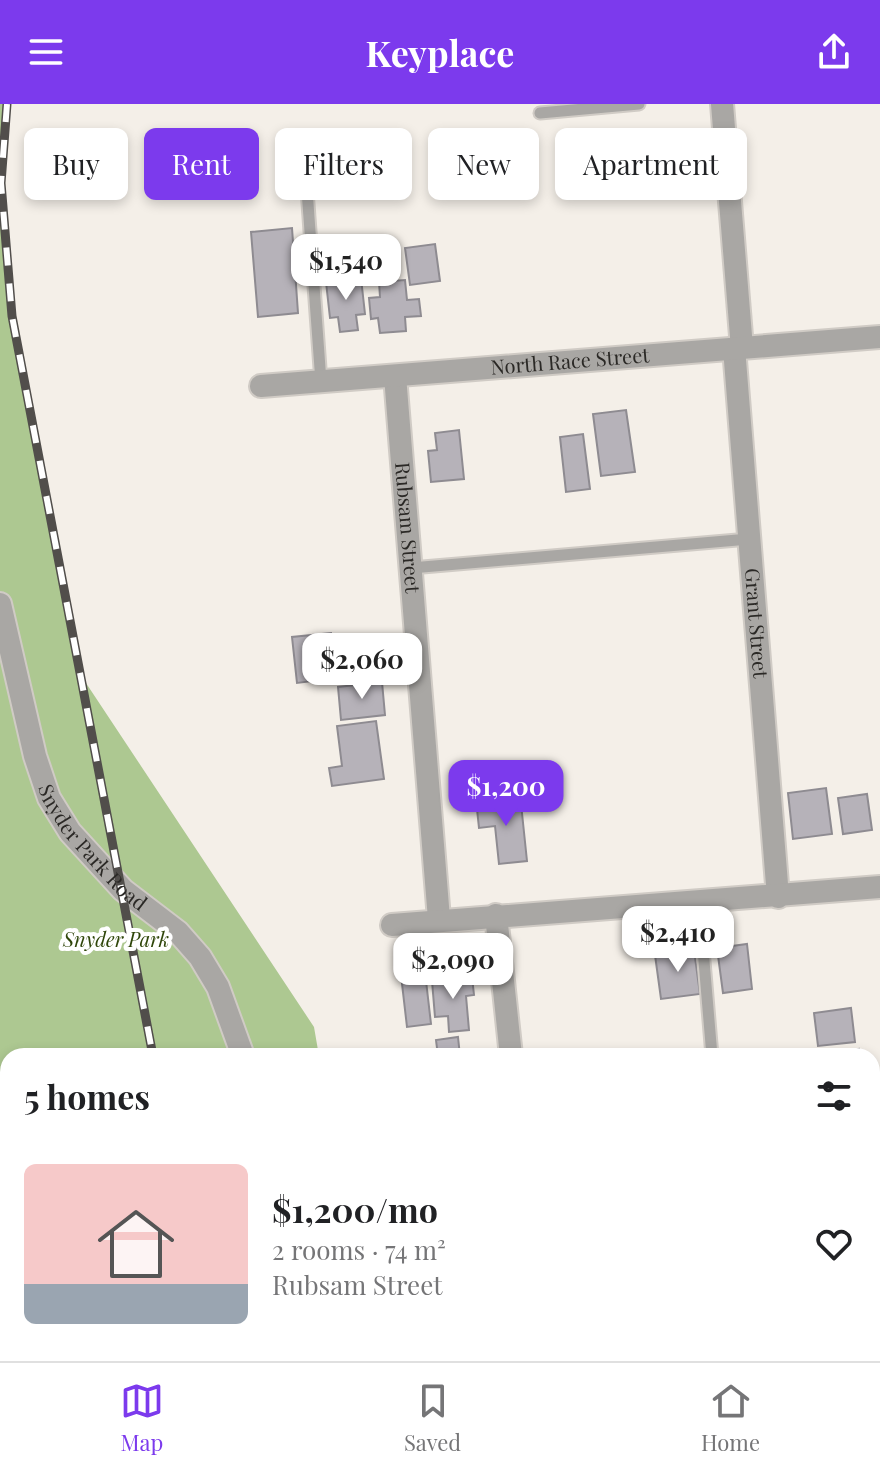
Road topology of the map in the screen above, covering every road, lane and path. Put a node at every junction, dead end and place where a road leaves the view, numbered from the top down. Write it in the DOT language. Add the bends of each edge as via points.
graph roads {
  1 [pos="639,104"];
  2 [pos="722,104"];
  3 [pos="540,113"];
  4 [pos="308,200"];
  5 [pos="880,337"];
  6 [pos="738,348"];
  7 [pos="395,376"];
  8 [pos="321,382"];
  9 [pos="261,386"];
  10 [pos="749,539"];
  11 [pos="411,568"];
  12 [pos="0,604"];
  13 [pos="880,887"];
  14 [pos="778,897"];
  15 [pos="699,902"];
  16 [pos="496,915"];
  17 [pos="439,919"];
  18 [pos="392,925"];
  19 [pos="240,1048"];
  20 [pos="510,1048"];
  21 [pos="711,1048"];
  1 -- 3 [label="lane"];
  2 -- 6 [label="street, Grant Street"];
  4 -- 8 [label="lane"];
  5 -- 6 [label="street, North Race Street"];
  6 -- 7 [label="street, North Race Street"];
  6 -- 10 [label="street, Grant Street"];
  7 -- 8 [label="street, North Race Street"];
  7 -- 11 [label="street, Rubsam Street"];
  8 -- 9 [label="street, North Race Street"];
  10 -- 11 [label="lane"];
  10 -- 14 [label="street, Grant Street"];
  11 -- 17 [label="street, Rubsam Street"];
  12 -- 19 [label="street, Snyder Park Road" via="49,798 70,832 113,880 178,932 200,957 218,987"];
  13 -- 14 [label="street"];
  14 -- 15 [label="street"];
  15 -- 16 [label="street"];
  15 -- 21 [label="lane"];
  16 -- 17 [label="street"];
  16 -- 20 [label="street"];
  17 -- 18 [label="street"];
}
